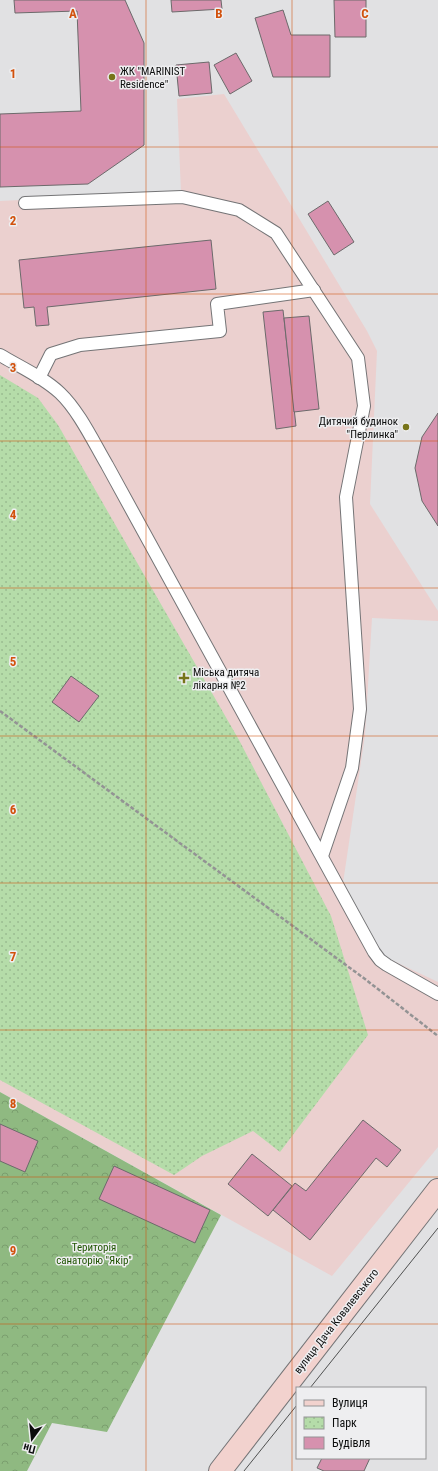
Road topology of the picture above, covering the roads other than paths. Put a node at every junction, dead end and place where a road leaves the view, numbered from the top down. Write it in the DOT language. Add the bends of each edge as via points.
graph roads {
  1 [pos="25,203"];
  2 [pos="314,290"];
  3 [pos="0,355"];
  4 [pos="39,378"];
  5 [pos="322,856"];
  6 [pos="438,994"];
  7 [pos="438,1190"];
  8 [pos="220,1471"];
  1 -- 2 [label="lane" via="182,197 239,210 276,233"];
  2 -- 4 [label="lane" via="216,304 220,331 80,345 51,354"];
  2 -- 5 [label="lane" via="358,358 364,406 346,497 360,709 352,768"];
  3 -- 4 [label="lane"];
  4 -- 5 [label="lane" via="60,394 79,419 107,465"];
  5 -- 6 [label="lane" via="380,960"];
  7 -- 8 [label="street, вулиця Дача Ковалевського"];
}
